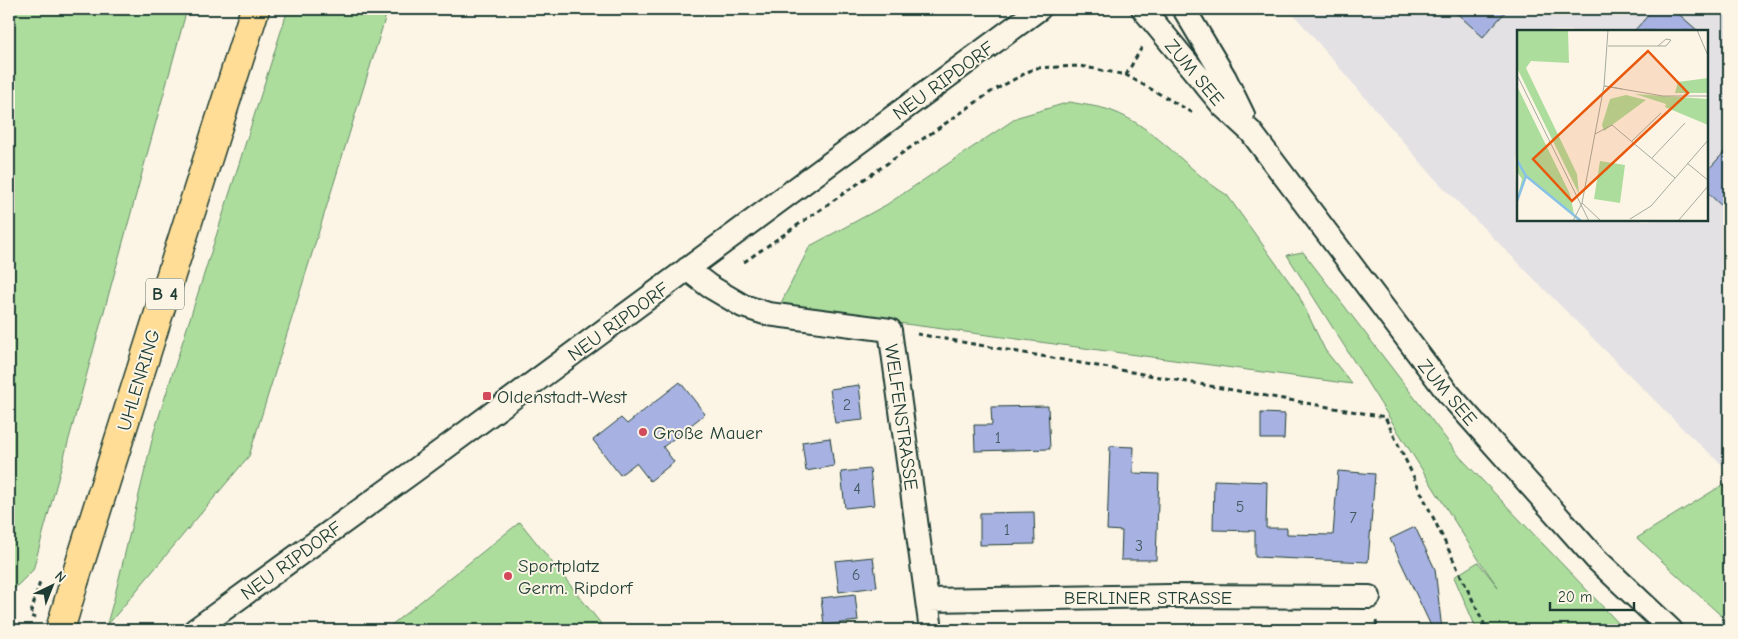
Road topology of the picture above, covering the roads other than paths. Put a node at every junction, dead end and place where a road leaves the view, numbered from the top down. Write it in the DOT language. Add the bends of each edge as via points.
graph roads {
  1 [pos="255,9"];
  2 [pos="1039,9"];
  3 [pos="1143,9"];
  4 [pos="1184,9"];
  5 [pos="1251,132"];
  6 [pos="687,269"];
  7 [pos="1369,597"];
  8 [pos="928,600"];
  9 [pos="60,630"];
  10 [pos="194,630"];
  11 [pos="931,630"];
  12 [pos="1671,630"];
  1 -- 9 [label="highway, UHLENRING / B 4, bridge"];
  2 -- 6 [label="street, NEU RIPDORF"];
  3 -- 5 [label="street, ZUM SEE" via="1223,106"];
  4 -- 5 [label="street, ZUM SEE" via="1225,78"];
  5 -- 12 [label="street, ZUM SEE" via="1447,392 1596,559"];
  6 -- 8 [label="street, WELFENSTRASSE" via="743,306 768,314 890,330"];
  6 -- 10 [label="street, NEU RIPDORF"];
  7 -- 8 [label="street, BERLINER STRASSE"];
  8 -- 11 [label="street, WELFENSTRASSE"];
}
